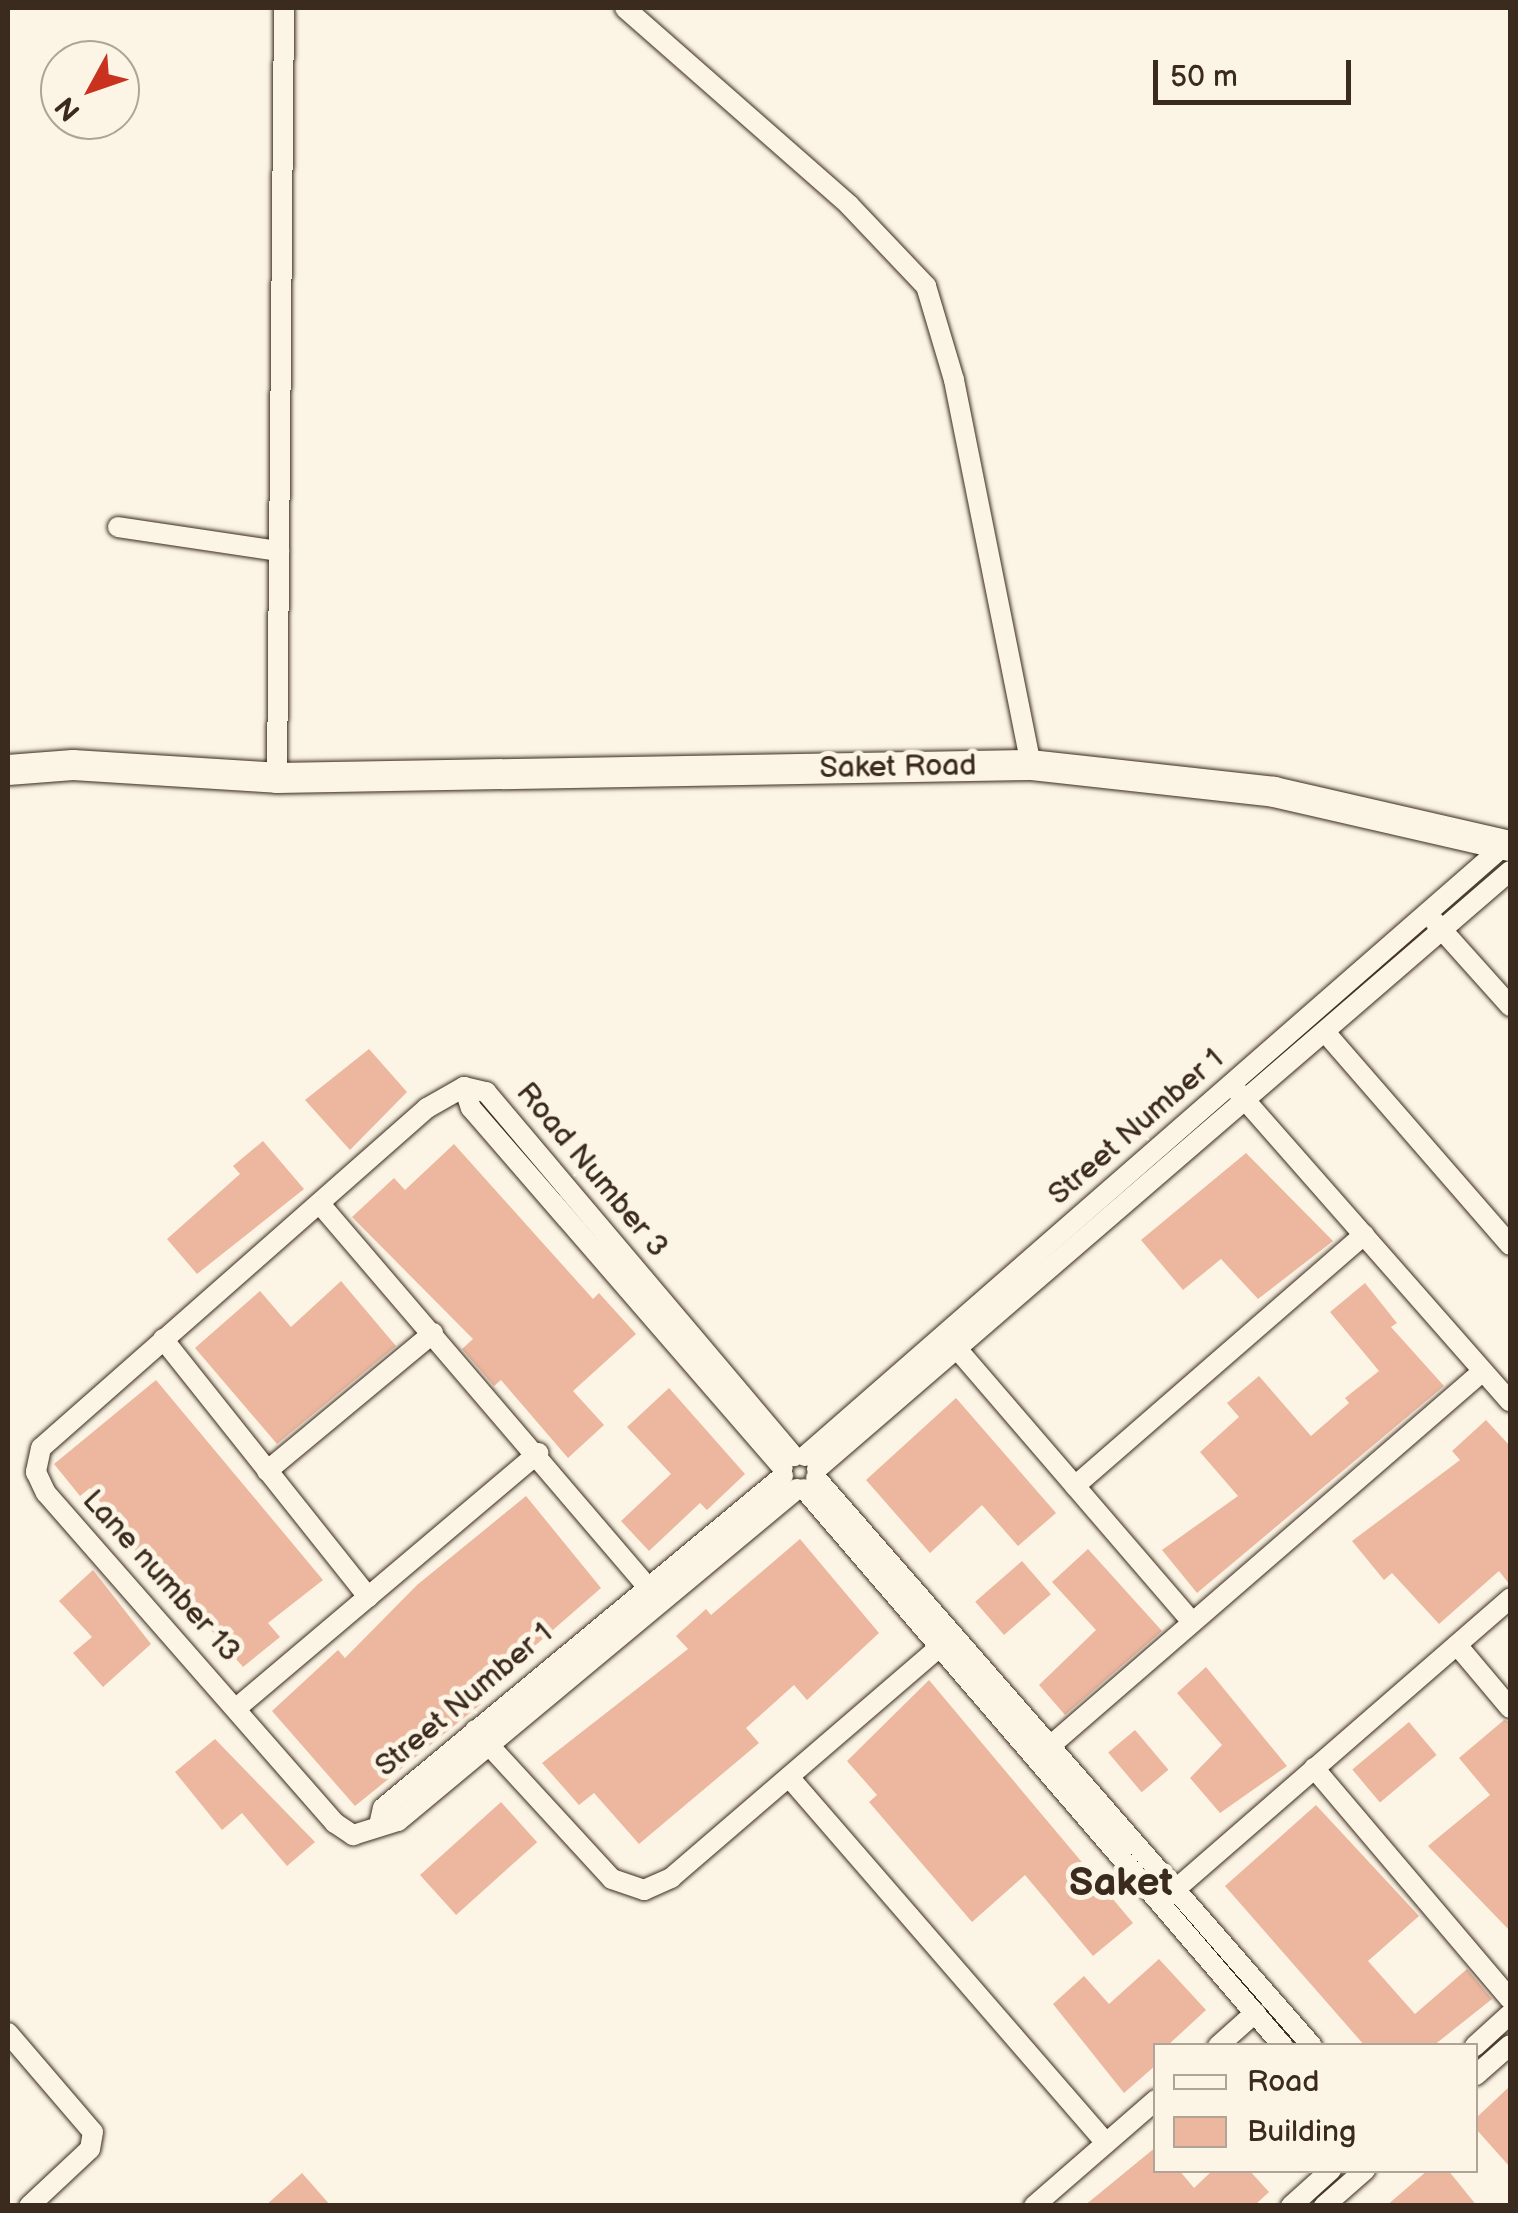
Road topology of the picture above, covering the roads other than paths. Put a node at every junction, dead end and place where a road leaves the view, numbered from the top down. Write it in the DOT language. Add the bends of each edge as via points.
graph roads {
  1 [pos="284,8"];
  2 [pos="625,8"];
  3 [pos="118,526"];
  4 [pos="279,551"];
  5 [pos="1031,765"];
  6 [pos="8,770"];
  7 [pos="277,778"];
  8 [pos="1509,854"];
  9 [pos="1428,913"];
  10 [pos="1443,929"];
  11 [pos="1510,1006"];
  12 [pos="1324,1032"];
  13 [pos="1239,1093"];
  14 [pos="320,1204"];
  15 [pos="1364,1235"];
  16 [pos="1510,1245"];
  17 [pos="432,1333"];
  18 [pos="162,1339"];
  19 [pos="959,1351"];
  20 [pos="1483,1371"];
  21 [pos="1510,1402"];
  22 [pos="538,1453"];
  23 [pos="267,1471"];
  24 [pos="800,1473"];
  25 [pos="1075,1486"];
  26 [pos="646,1584"];
  27 [pos="368,1597"];
  28 [pos="1510,1599"];
  29 [pos="664,1605"];
  30 [pos="1191,1622"];
  31 [pos="1458,1645"];
  32 [pos="940,1648"];
  33 [pos="239,1706"];
  34 [pos="1510,1708"];
  35 [pos="482,1737"];
  36 [pos="1052,1744"];
  37 [pos="1036,1759"];
  38 [pos="1314,1768"];
  39 [pos="789,1778"];
  40 [pos="379,1825"];
  41 [pos="1177,1888"];
  42 [pos="1160,1903"];
  43 [pos="1510,1998"];
  44 [pos="1256,2014"];
  45 [pos="1510,2014"];
  46 [pos="8,2033"];
  47 [pos="1222,2043"];
  48 [pos="1280,2043"];
  49 [pos="1309,2043"];
  50 [pos="1477,2043"];
  51 [pos="1510,2044"];
  52 [pos="1478,2073"];
  53 [pos="1153,2103"];
  54 [pos="1106,2143"];
  55 [pos="1328,2173"];
  56 [pos="1362,2173"];
  57 [pos="1314,2186"];
  58 [pos="1327,2204"];
  59 [pos="29,2206"];
  60 [pos="1034,2206"];
  61 [pos="1291,2206"];
  1 -- 4 [label="street"];
  2 -- 5 [label="street" via="849,205 926,286 954,380"];
  3 -- 4 [label="street"];
  4 -- 7 [label="street"];
  5 -- 7 [label="street, Saket Road"];
  5 -- 8 [label="street, Saket Road" via="1274,792"];
  6 -- 7 [label="street, Saket Road" via="73,765"];
  8 -- 9 [label="street, Street Number 1"];
  8 -- 10 [label="street, Street Number 1"];
  9 -- 10 [label="street"];
  9 -- 13 [label="street, Street Number 1"];
  10 -- 11 [label="street"];
  10 -- 12 [label="street, Street Number 1"];
  12 -- 13 [label="street, Street Number 1"];
  12 -- 16 [label="street"];
  13 -- 15 [label="street"];
  13 -- 19 [label="street, Street Number 1"];
  13 -- 24 [label="street, Street Number 1"];
  14 -- 17 [label="street"];
  14 -- 18 [label="street"];
  14 -- 24 [label="street, Road Number 3" via="427,1108 464,1087 471,1108"];
  15 -- 20 [label="street"];
  15 -- 25 [label="street"];
  17 -- 22 [label="street"];
  17 -- 23 [label="street"];
  18 -- 23 [label="street"];
  18 -- 33 [label="street, Lane number 13" via="41,1448 36,1472 46,1493"];
  19 -- 24 [label="street, Street Number 1"];
  19 -- 25 [label="street"];
  20 -- 21 [label="street"];
  20 -- 30 [label="street"];
  22 -- 26 [label="street"];
  22 -- 27 [label="street"];
  23 -- 27 [label="street"];
  24 -- 26 [label="street, Street Number 1"];
  24 -- 29 [label="street, Street Number 1"];
  24 -- 32 [label="street, Road Number 3"];
  24 -- 36 [label="street, Road Number 3"];
  25 -- 30 [label="street"];
  26 -- 29 [label="street"];
  26 -- 35 [label="street, Street Number 1"];
  27 -- 33 [label="street"];
  28 -- 31 [label="street"];
  29 -- 35 [label="street, Street Number 1"];
  30 -- 36 [label="street"];
  31 -- 34 [label="street"];
  31 -- 38 [label="street"];
  32 -- 37 [label="street, Road Number 3"];
  32 -- 39 [label="street"];
  33 -- 40 [label="street, Lane number 13" via="336,1824 353,1835"];
  35 -- 39 [label="street" via="612,1879 644,1890 672,1878"];
  35 -- 40 [label="street, Street Number 1" via="398,1822"];
  36 -- 37 [label="street"];
  36 -- 41 [label="street, Road Number 3"];
  37 -- 42 [label="street, Road Number 3"];
  38 -- 41 [label="street"];
  38 -- 43 [label="street"];
  39 -- 54 [label="street"];
  41 -- 42 [label="street"];
  41 -- 49 [label="street, Road Number 3"];
  42 -- 44 [label="street, Road Number 3"];
  44 -- 47 [label="street"];
  44 -- 48 [label="street, Road Number 3"];
  45 -- 50 [label="street"];
  46 -- 59 [label="street" via="92,2132 90,2149"];
  51 -- 52 [label="street"];
  53 -- 54 [label="street"];
  54 -- 60 [label="street"];
  55 -- 57 [label="street"];
  56 -- 58 [label="street"];
  57 -- 58 [label="street"];
  57 -- 61 [label="street"];
}
